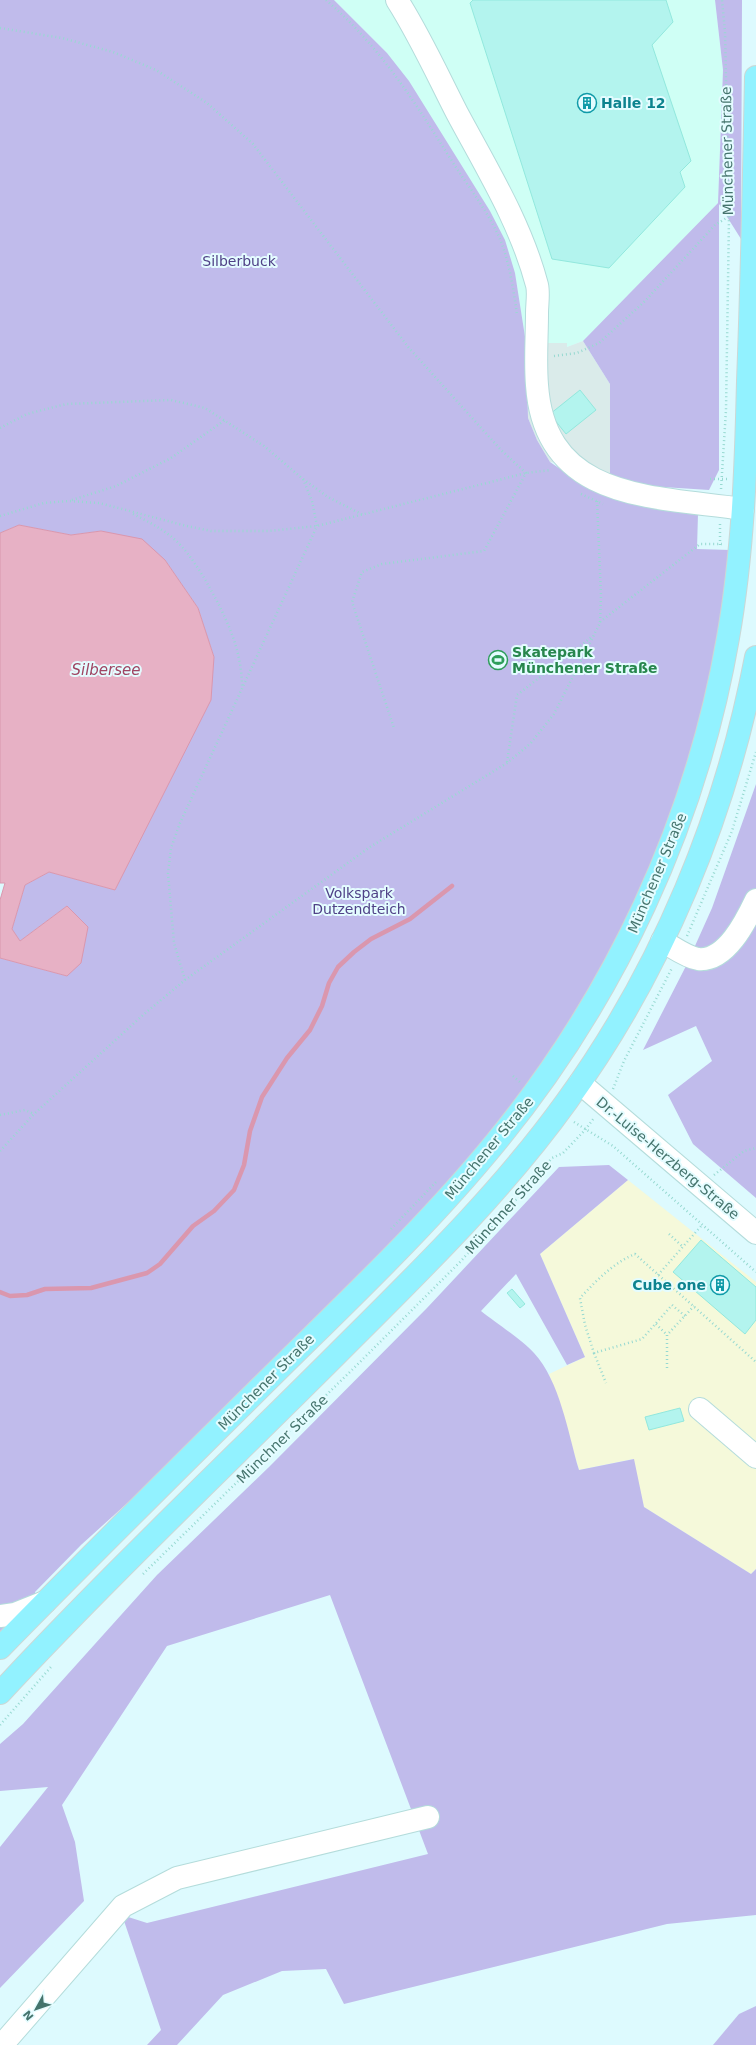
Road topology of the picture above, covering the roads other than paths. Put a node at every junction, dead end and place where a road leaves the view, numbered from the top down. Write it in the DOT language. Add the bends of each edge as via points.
graph roads {
  1 [pos="398,0"];
  2 [pos="756,77"];
  3 [pos="750,510"];
  4 [pos="728,643"];
  5 [pos="756,659"];
  6 [pos="756,900"];
  7 [pos="662,941"];
  8 [pos="557,1061"];
  9 [pos="580,1083"];
  10 [pos="756,1233"];
  11 [pos="700,1409"];
  12 [pos="756,1457"];
  13 [pos="45,1602"];
  14 [pos="0,1616"];
  15 [pos="0,1648"];
  16 [pos="0,1693"];
  17 [pos="428,1817"];
  18 [pos="2,2045"];
  1 -- 3 [label="street" via="520,234 538,287 538,403 545,428 560,454 596,482 616,490"];
  2 -- 3 [label="main road, Münchener Straße"];
  3 -- 4 [label="main road, Münchener Straße" via="738,565"];
  4 -- 5 [label="main road" via="742,644"];
  4 -- 8 [label="main road, Münchener Straße" via="702,753 668,853 618,959 587,1016"];
  5 -- 7 [label="main road" via="735,747 713,815 696,863"];
  6 -- 7 [label="street" via="746,921 727,947 714,957 698,959"];
  7 -- 9 [label="main road" via="624,1013"];
  8 -- 9 [label="main road"];
  8 -- 13 [label="main road, Münchener Straße" via="495,1144 414,1234"];
  9 -- 10 [label="street, Dr.-Luise-Herzberg-Straße"];
  9 -- 16 [label="main road" via="508,1176 430,1261"];
  11 -- 12 [label="street"];
  13 -- 14 [label="street" via="15,1614"];
  13 -- 15 [label="main road, Münchener Straße"];
  17 -- 18 [label="street" via="177,1878 123,1906"];
}
